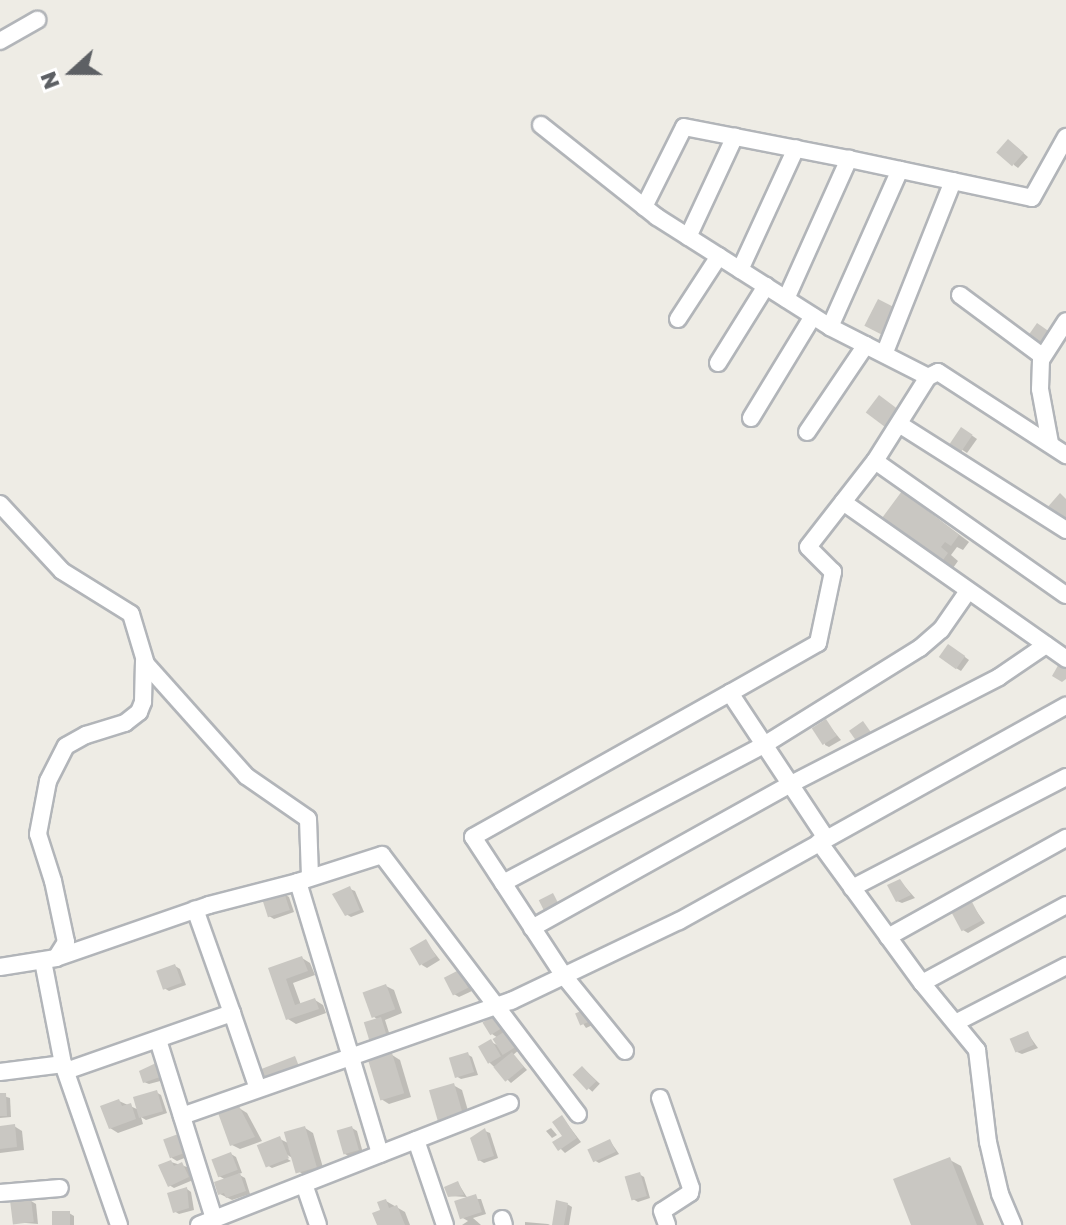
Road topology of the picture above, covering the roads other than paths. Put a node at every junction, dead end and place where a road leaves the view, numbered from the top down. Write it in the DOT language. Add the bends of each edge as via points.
graph roads {
  1 [pos="37,20"];
  2 [pos="0,41"];
  3 [pos="541,125"];
  4 [pos="735,136"];
  5 [pos="1066,137"];
  6 [pos="796,148"];
  7 [pos="849,159"];
  8 [pos="900,170"];
  9 [pos="953,181"];
  10 [pos="644,207"];
  11 [pos="688,237"];
  12 [pos="719,256"];
  13 [pos="740,270"];
  14 [pos="766,286"];
  15 [pos="960,295"];
  16 [pos="786,299"];
  17 [pos="813,316"];
  18 [pos="678,319"];
  19 [pos="1066,321"];
  20 [pos="830,327"];
  21 [pos="866,345"];
  22 [pos="885,352"];
  23 [pos="1042,356"];
  24 [pos="718,363"];
  25 [pos="928,377"];
  26 [pos="751,418"];
  27 [pos="899,424"];
  28 [pos="807,432"];
  29 [pos="1050,443"];
  30 [pos="1066,455"];
  31 [pos="875,461"];
  32 [pos="843,502"];
  33 [pos="0,504"];
  34 [pos="1066,530"];
  35 [pos="968,591"];
  36 [pos="1066,595"];
  37 [pos="1046,645"];
  38 [pos="1066,659"];
  39 [pos="144,661"];
  40 [pos="730,693"];
  41 [pos="1066,706"];
  42 [pos="764,745"];
  43 [pos="1066,777"];
  44 [pos="791,784"];
  45 [pos="1066,838"];
  46 [pos="822,840"];
  47 [pos="304,880"];
  48 [pos="503,883"];
  49 [pos="852,888"];
  50 [pos="1066,905"];
  51 [pos="195,909"];
  52 [pos="532,928"];
  53 [pos="888,937"];
  54 [pos="50,959"];
  55 [pos="1066,966"];
  56 [pos="0,967"];
  57 [pos="564,976"];
  58 [pos="922,983"];
  59 [pos="497,1006"];
  60 [pos="232,1013"];
  61 [pos="957,1022"];
  62 [pos="158,1040"];
  63 [pos="625,1051"];
  64 [pos="352,1055"];
  65 [pos="64,1068"];
  66 [pos="0,1072"];
  67 [pos="258,1089"];
  68 [pos="660,1098"];
  69 [pos="510,1103"];
  70 [pos="578,1114"];
  71 [pos="182,1116"];
  72 [pos="416,1140"];
  73 [pos="380,1154"];
  74 [pos="304,1184"];
  75 [pos="60,1188"];
  76 [pos="0,1193"];
  77 [pos="206,1222"];
  78 [pos="119,1225"];
  79 [pos="318,1225"];
  80 [pos="445,1225"];
  81 [pos="667,1225"];
  82 [pos="1013,1225"];
  1 -- 2 [label="street"];
  3 -- 10 [label="street"];
  4 -- 6 [label="street"];
  4 -- 10 [label="street" via="684,127"];
  4 -- 11 [label="street"];
  5 -- 9 [label="street" via="1032,198"];
  6 -- 7 [label="street"];
  6 -- 13 [label="street"];
  7 -- 8 [label="street"];
  7 -- 16 [label="street"];
  8 -- 9 [label="street"];
  8 -- 20 [label="street"];
  9 -- 22 [label="street"];
  10 -- 11 [label="street"];
  11 -- 12 [label="street"];
  12 -- 13 [label="street"];
  12 -- 18 [label="street"];
  13 -- 14 [label="street"];
  14 -- 16 [label="street"];
  14 -- 24 [label="street"];
  15 -- 23 [label="street"];
  16 -- 17 [label="street"];
  17 -- 20 [label="street"];
  17 -- 26 [label="street"];
  19 -- 23 [label="street"];
  20 -- 21 [label="street"];
  21 -- 22 [label="street"];
  21 -- 28 [label="street"];
  22 -- 25 [label="street"];
  23 -- 29 [label="street" via="1040,389"];
  25 -- 27 [label="street"];
  25 -- 29 [label="street" via="938,372"];
  27 -- 31 [label="street"];
  27 -- 34 [label="street"];
  29 -- 30 [label="street"];
  31 -- 32 [label="street"];
  31 -- 36 [label="street"];
  32 -- 35 [label="street"];
  32 -- 40 [label="street" via="808,547 833,572 818,643"];
  33 -- 39 [label="street" via="62,571 131,614"];
  35 -- 37 [label="street"];
  35 -- 42 [label="street" via="931,640"];
  37 -- 38 [label="street"];
  37 -- 44 [label="street" via="999,677"];
  39 -- 47 [label="street" via="246,776 310,821"];
  39 -- 54 [label="street" via="139,712 130,721 66,746 48,781 38,834 66,942"];
  40 -- 42 [label="street"];
  40 -- 48 [label="street" via="473,837"];
  41 -- 46 [label="street"];
  42 -- 44 [label="street"];
  42 -- 48 [label="street"];
  43 -- 49 [label="street"];
  44 -- 46 [label="street"];
  44 -- 52 [label="street"];
  45 -- 53 [label="street"];
  46 -- 49 [label="street"];
  46 -- 57 [label="street" via="679,921"];
  47 -- 51 [label="street"];
  47 -- 59 [label="street" via="382,855"];
  47 -- 64 [label="street"];
  48 -- 52 [label="street"];
  49 -- 53 [label="street"];
  50 -- 58 [label="street"];
  51 -- 54 [label="street"];
  51 -- 60 [label="street"];
  52 -- 57 [label="street"];
  53 -- 58 [label="street"];
  54 -- 56 [label="street"];
  54 -- 65 [label="street"];
  55 -- 61 [label="street"];
  57 -- 59 [label="street"];
  57 -- 63 [label="street"];
  58 -- 61 [label="street"];
  59 -- 64 [label="street"];
  59 -- 70 [label="street"];
  60 -- 62 [label="street"];
  60 -- 67 [label="street"];
  61 -- 82 [label="street" via="980,1057 988,1142"];
  62 -- 65 [label="street"];
  62 -- 71 [label="street"];
  64 -- 67 [label="street"];
  64 -- 73 [label="street"];
  65 -- 66 [label="street"];
  65 -- 78 [label="street"];
  67 -- 71 [label="street"];
  68 -- 81 [label="street" via="691,1188 662,1211"];
  69 -- 72 [label="street"];
  71 -- 77 [label="street"];
  72 -- 73 [label="street"];
  72 -- 80 [label="street"];
  73 -- 74 [label="street"];
  74 -- 77 [label="street"];
  74 -- 79 [label="street"];
  75 -- 76 [label="street"];
}
